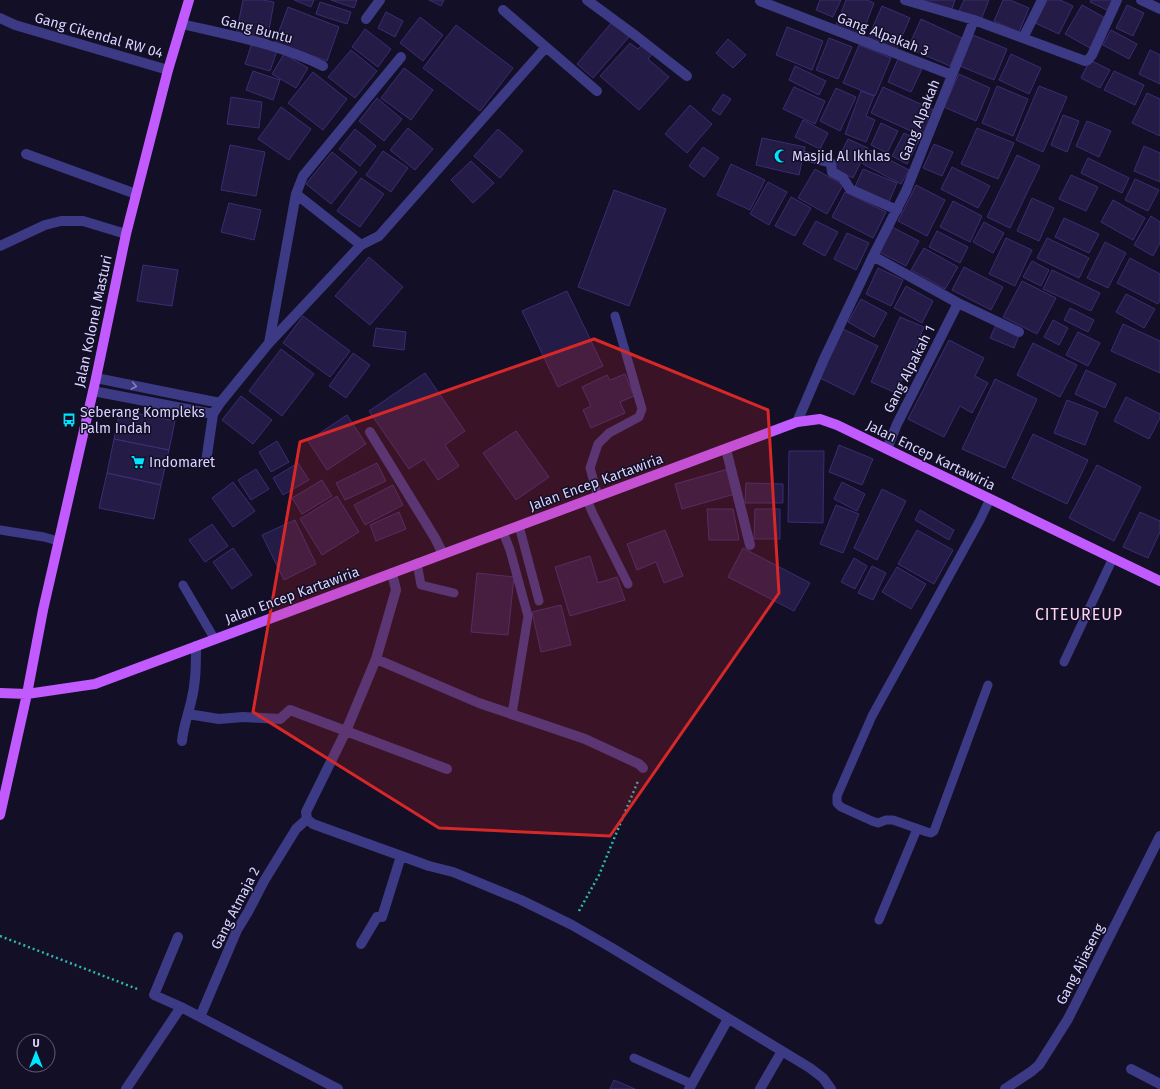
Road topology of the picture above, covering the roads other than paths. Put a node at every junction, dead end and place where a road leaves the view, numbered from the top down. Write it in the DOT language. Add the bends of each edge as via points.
graph roads {
  1 [pos="189,0"];
  2 [pos="380,0"];
  3 [pos="587,0"];
  4 [pos="905,0"];
  5 [pos="1042,0"];
  6 [pos="1117,0"];
  7 [pos="1141,0"];
  8 [pos="760,1"];
  9 [pos="1160,9"];
  10 [pos="503,10"];
  11 [pos="0,18"];
  12 [pos="366,19"];
  13 [pos="974,20"];
  14 [pos="182,24"];
  15 [pos="1023,38"];
  16 [pos="546,47"];
  17 [pos="401,57"];
  18 [pos="323,66"];
  19 [pos="168,70"];
  20 [pos="952,75"];
  21 [pos="687,76"];
  22 [pos="597,91"];
  23 [pos="26,154"];
  24 [pos="805,156"];
  25 [pos="136,194"];
  26 [pos="296,194"];
  27 [pos="897,210"];
  28 [pos="126,234"];
  29 [pos="361,245"];
  30 [pos="0,246"];
  31 [pos="873,256"];
  32 [pos="958,303"];
  33 [pos="615,316"];
  34 [pos="1019,332"];
  35 [pos="269,343"];
  36 [pos="96,378"];
  37 [pos="93,391"];
  38 [pos="220,403"];
  39 [pos="213,414"];
  40 [pos="797,422"];
  41 [pos="370,432"];
  42 [pos="726,449"];
  43 [pos="887,449"];
  44 [pos="206,462"];
  45 [pos="598,496"];
  46 [pos="990,499"];
  47 [pos="587,500"];
  48 [pos="519,526"];
  49 [pos="0,530"];
  50 [pos="503,532"];
  51 [pos="58,541"];
  52 [pos="750,545"];
  53 [pos="443,554"];
  54 [pos="1113,558"];
  55 [pos="417,563"];
  56 [pos="392,573"];
  57 [pos="1160,581"];
  58 [pos="628,584"];
  59 [pos="183,585"];
  60 [pos="454,593"];
  61 [pos="539,600"];
  62 [pos="214,638"];
  63 [pos="196,646"];
  64 [pos="376,659"];
  65 [pos="1064,662"];
  66 [pos="988,685"];
  67 [pos="0,693"];
  68 [pos="27,694"];
  69 [pos="188,714"];
  70 [pos="512,714"];
  71 [pos="346,731"];
  72 [pos="182,741"];
  73 [pos="643,768"];
  74 [pos="447,769"];
  75 [pos="0,815"];
  76 [pos="307,819"];
  77 [pos="917,829"];
  78 [pos="1160,836"];
  79 [pos="401,856"];
  80 [pos="879,920"];
  81 [pos="178,937"];
  82 [pos="362,944"];
  83 [pos="181,1007"];
  84 [pos="200,1016"];
  85 [pos="728,1019"];
  86 [pos="782,1051"];
  87 [pos="634,1058"];
  88 [pos="1131,1069"];
  89 [pos="1160,1084"];
  90 [pos="690,1087"];
  91 [pos="126,1089"];
  92 [pos="338,1089"];
  93 [pos="760,1089"];
  94 [pos="831,1089"];
  95 [pos="1004,1089"];
  1 -- 14 [label="main road, Jalan Kolonel Masturi"];
  2 -- 12 [label="street"];
  3 -- 21 [label="street"];
  4 -- 13 [label="street"];
  5 -- 15 [label="street"];
  6 -- 15 [label="street" via="1088,60"];
  7 -- 9 [label="street"];
  8 -- 20 [label="street, Gang Alpakah 3"];
  10 -- 16 [label="street"];
  11 -- 19 [label="street, Gang Cikendal RW 04" via="15,25"];
  13 -- 15 [label="street"];
  13 -- 20 [label="street, Gang Alpakah"];
  14 -- 18 [label="street, Gang Buntu" via="272,46 303,56"];
  14 -- 19 [label="main road, Jalan Kolonel Masturi"];
  16 -- 22 [label="street"];
  16 -- 29 [label="street" via="380,236"];
  17 -- 26 [label="street" via="303,176"];
  19 -- 25 [label="main road, Jalan Kolonel Masturi"];
  20 -- 27 [label="street, Gang Alpakah"];
  23 -- 25 [label="street"];
  24 -- 27 [label="street" via="831,163 832,172 843,178 850,189"];
  25 -- 28 [label="main road, Jalan Kolonel Masturi"];
  26 -- 29 [label="street"];
  26 -- 35 [label="street"];
  27 -- 31 [label="street, Gang Alpakah"];
  28 -- 30 [label="street" via="83,221 61,221 45,225"];
  28 -- 36 [label="main road, Jalan Kolonel Masturi"];
  29 -- 35 [label="street"];
  31 -- 32 [label="street"];
  31 -- 40 [label="street, Gang Alpakah" via="824,358"];
  32 -- 34 [label="street"];
  32 -- 43 [label="street, Gang Alpakah 1"];
  33 -- 45 [label="lane" via="642,409 639,417 609,433 598,444 590,468"];
  35 -- 38 [label="street"];
  36 -- 37 [label="main road, Jalan Kolonel Masturi"];
  36 -- 38 [label="street, one-way"];
  37 -- 39 [label="street"];
  37 -- 51 [label="main road, Jalan Kolonel Masturi"];
  38 -- 39 [label="street"];
  39 -- 44 [label="street"];
  40 -- 42 [label="main road, Jalan Encep Kartawiria"];
  40 -- 43 [label="main road, Jalan Encep Kartawiria" via="820,419"];
  41 -- 53 [label="street"];
  42 -- 45 [label="main road, Jalan Encep Kartawiria"];
  42 -- 52 [label="street"];
  43 -- 46 [label="main road, Jalan Encep Kartawiria"];
  45 -- 47 [label="main road, Jalan Encep Kartawiria"];
  46 -- 54 [label="main road, Jalan Encep Kartawiria"];
  46 -- 77 [label="lane" via="872,716 837,796 840,807 872,821 878,823 893,820"];
  47 -- 48 [label="main road, Jalan Encep Kartawiria"];
  47 -- 58 [label="lane"];
  48 -- 50 [label="main road, Jalan Encep Kartawiria"];
  48 -- 61 [label="lane"];
  49 -- 51 [label="lane"];
  50 -- 53 [label="main road, Jalan Encep Kartawiria"];
  50 -- 70 [label="lane" via="528,616"];
  51 -- 68 [label="main road, Jalan Kolonel Masturi"];
  53 -- 55 [label="main road, Jalan Encep Kartawiria"];
  54 -- 57 [label="main road, Jalan Encep Kartawiria"];
  54 -- 65 [label="lane"];
  55 -- 56 [label="main road, Jalan Encep Kartawiria"];
  55 -- 60 [label="lane" via="421,585"];
  56 -- 62 [label="main road, Jalan Encep Kartawiria"];
  56 -- 64 [label="street" via="396,590"];
  59 -- 62 [label="lane"];
  62 -- 63 [label="main road, Jalan Encep Kartawiria"];
  63 -- 68 [label="main road, Jalan Encep Kartawiria" via="95,684"];
  63 -- 69 [label="street" via="194,684"];
  64 -- 70 [label="street" via="479,703"];
  64 -- 71 [label="street"];
  66 -- 77 [label="lane" via="934,831 931,833"];
  67 -- 68 [label="main road, Jalan Encep Kartawiria"];
  68 -- 75 [label="main road, Jalan Kolonel Masturi"];
  69 -- 71 [label="street" via="219,719 280,719 290,710"];
  69 -- 72 [label="street"];
  70 -- 73 [label="street" via="585,739"];
  71 -- 74 [label="street"];
  71 -- 76 [label="street" via="306,812"];
  76 -- 79 [label="street" via="313,824"];
  76 -- 84 [label="street, Gang Atmaja 2" via="296,829 237,930"];
  77 -- 80 [label="lane"];
  78 -- 95 [label="street, Gang Ajiaseng" via="1068,1019 1038,1066"];
  79 -- 82 [label="street" via="382,917 377,918"];
  79 -- 85 [label="street" via="453,872 521,900 572,925"];
  81 -- 83 [label="street" via="154,995"];
  83 -- 84 [label="street"];
  83 -- 91 [label="street"];
  84 -- 92 [label="street"];
  85 -- 86 [label="street"];
  85 -- 90 [label="street"];
  86 -- 93 [label="street"];
  86 -- 94 [label="street" via="823,1078"];
  87 -- 90 [label="lane"];
  88 -- 89 [label="street"];
}
